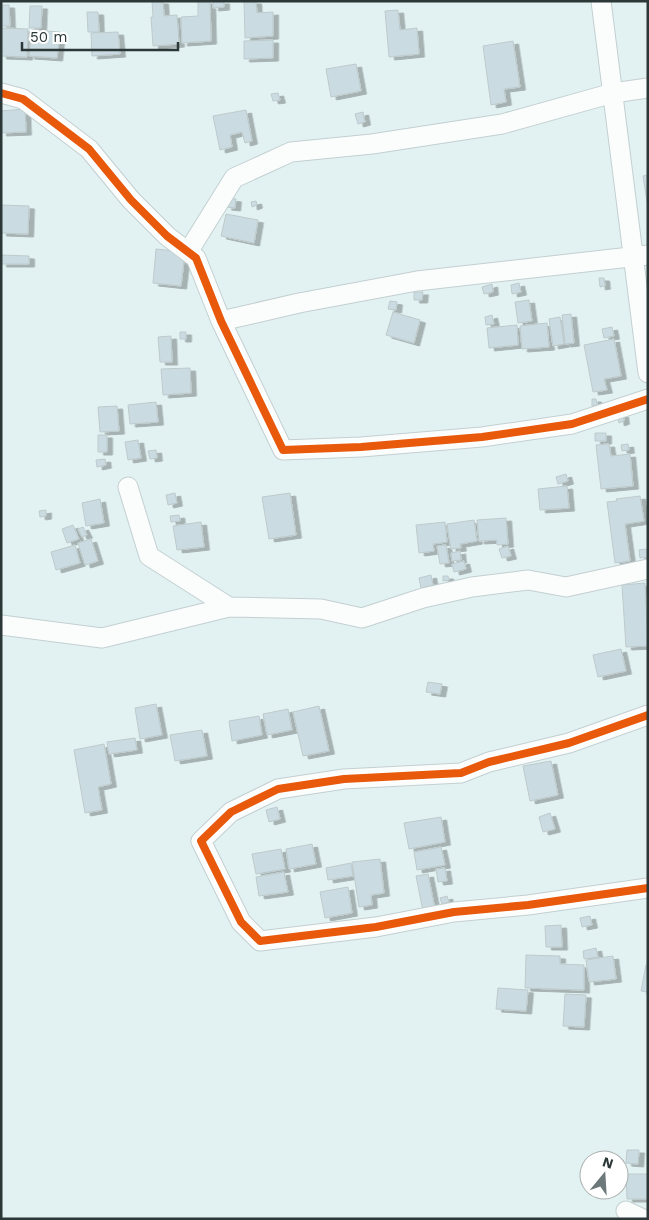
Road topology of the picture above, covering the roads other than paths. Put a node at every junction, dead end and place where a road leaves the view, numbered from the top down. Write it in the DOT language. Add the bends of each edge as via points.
graph roads {
  1 [pos="602,1"];
  2 [pos="648,88"];
  3 [pos="1,93"];
  4 [pos="613,93"];
  5 [pos="188,252"];
  6 [pos="641,256"];
  7 [pos="221,321"];
  8 [pos="648,373"];
  9 [pos="648,400"];
  10 [pos="128,487"];
  11 [pos="648,569"];
  12 [pos="228,607"];
  13 [pos="1,625"];
  14 [pos="648,715"];
  15 [pos="648,888"];
  1 -- 4 [label="street"];
  2 -- 4 [label="street"];
  3 -- 5 [label="street" via="23,99 89,149 131,200 166,236"];
  4 -- 5 [label="street" via="502,124 372,144 290,152 234,178"];
  4 -- 6 [label="street"];
  5 -- 7 [label="street" via="196,258"];
  6 -- 7 [label="street" via="417,282"];
  6 -- 8 [label="street"];
  7 -- 9 [label="street" via="283,450 482,437 572,424"];
  10 -- 12 [label="street" via="148,556"];
  11 -- 12 [label="street" via="566,587 528,580 472,587 423,598 362,618 321,609"];
  12 -- 13 [label="street" via="102,638"];
  14 -- 15 [label="street" via="569,743 489,762 461,773 344,779 278,789 231,812 201,842 242,922 260,942 376,927 454,912"];
}
